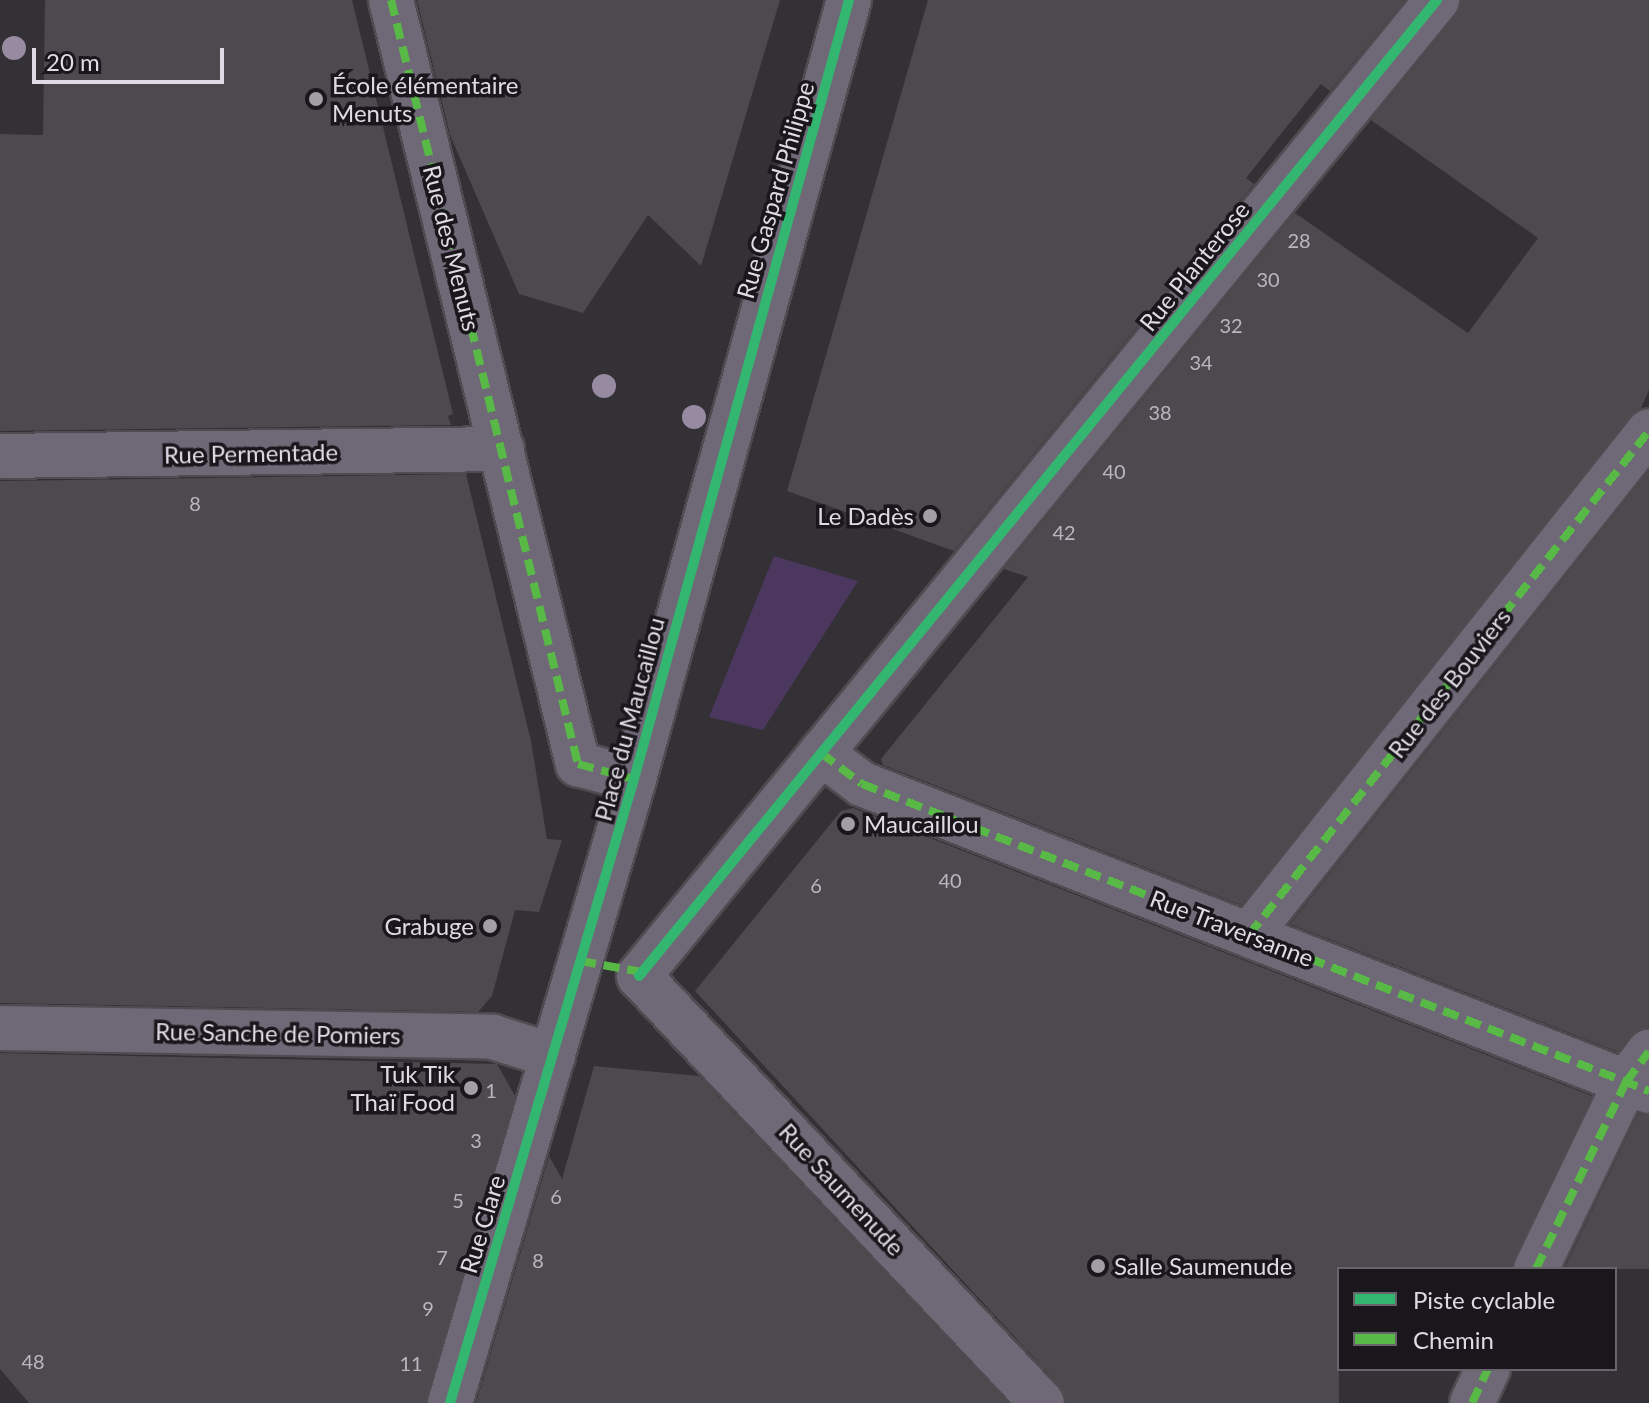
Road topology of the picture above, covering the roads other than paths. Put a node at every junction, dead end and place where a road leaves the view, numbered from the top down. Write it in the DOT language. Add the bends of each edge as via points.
graph roads {
  1 [pos="391,0"];
  2 [pos="849,0"];
  3 [pos="1437,0"];
  4 [pos="740,391"];
  5 [pos="1649,431"];
  6 [pos="502,449"];
  7 [pos="0,456"];
  8 [pos="821,753"];
  9 [pos="634,779"];
  10 [pos="1249,935"];
  11 [pos="580,961"];
  12 [pos="639,976"];
  13 [pos="0,1028"];
  14 [pos="553,1056"];
  15 [pos="1641,1075"];
  16 [pos="1537,1267"];
  17 [pos="1487,1371"];
  18 [pos="450,1403"];
  19 [pos="1042,1403"];
  20 [pos="1472,1403"];
  1 -- 6 [label="street, Rue des Menuts"];
  2 -- 4 [label="street, Rue Gaspard Philippe"];
  3 -- 8 [label="street, Rue Planterose"];
  4 -- 9 [label="street, Place du Maucaillou"];
  5 -- 10 [label="street, Rue des Bouviers"];
  6 -- 7 [label="street, Rue Permentade"];
  6 -- 9 [label="street, Place du Maucaillou" via="578,764"];
  8 -- 10 [label="street, Rue Traversanne" via="862,784"];
  8 -- 12 [label="street"];
  9 -- 11 [label="street, Place du Maucaillou"];
  10 -- 15 [label="street, Rue Traversanne"];
  11 -- 12 [label="street"];
  11 -- 14 [label="street, Place du Maucaillou"];
  12 -- 19 [label="street, Rue Saumenude"];
  13 -- 14 [label="street, Rue Sanche de Pomiers" via="493,1037"];
  14 -- 18 [label="street, Rue Clare"];
  15 -- 16 [label="street"];
  17 -- 20 [label="street"];
}
